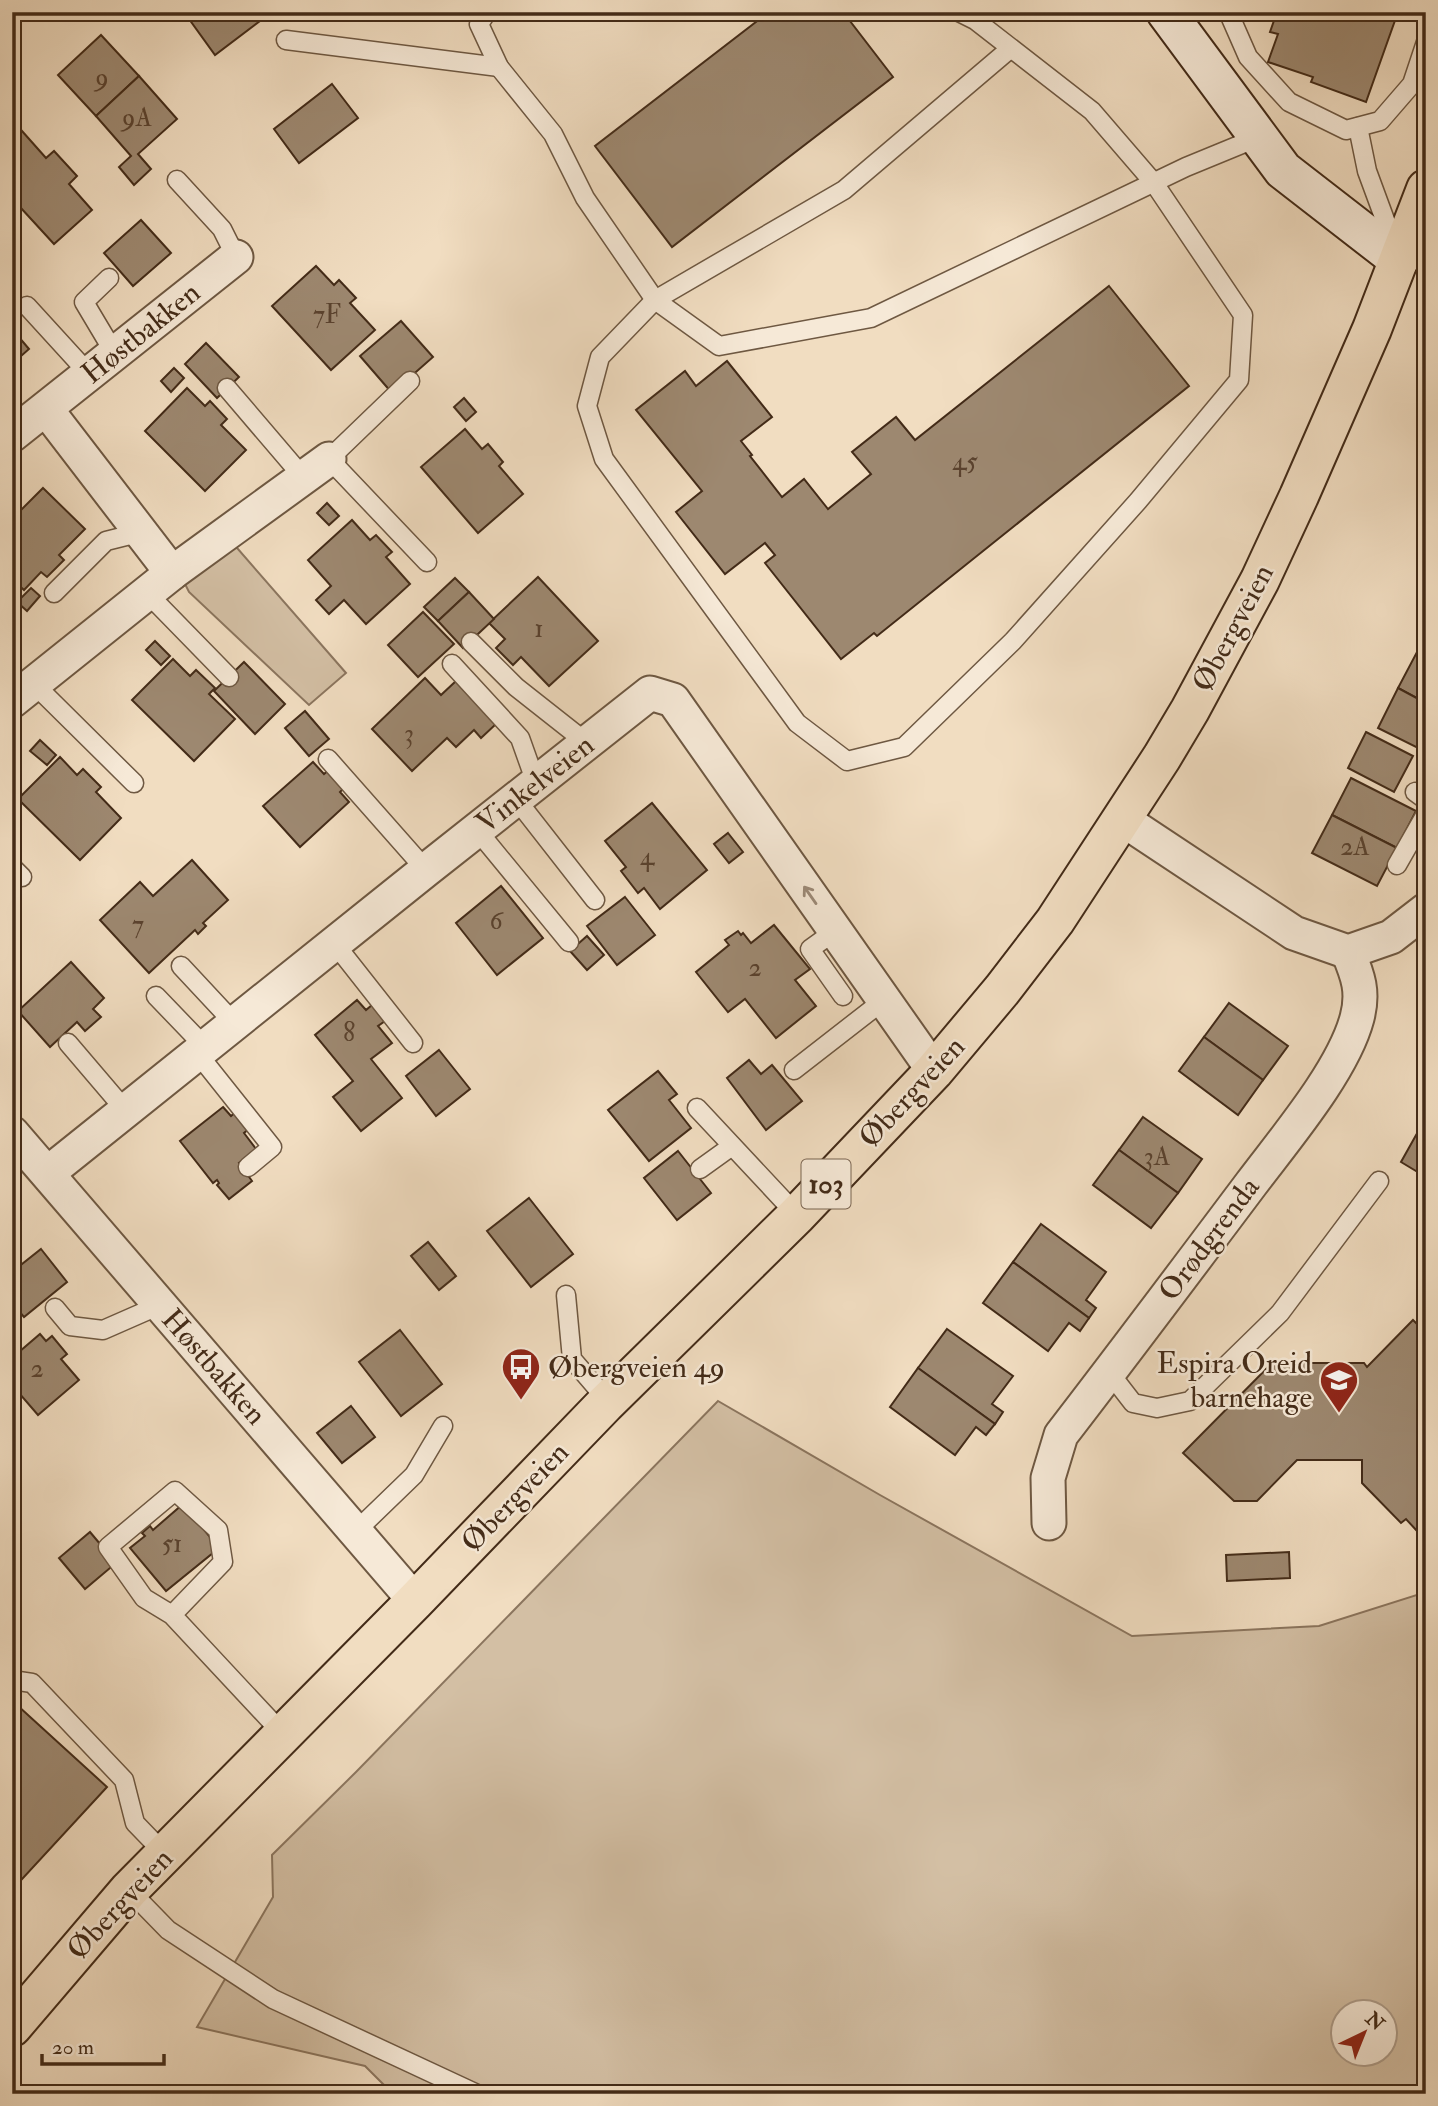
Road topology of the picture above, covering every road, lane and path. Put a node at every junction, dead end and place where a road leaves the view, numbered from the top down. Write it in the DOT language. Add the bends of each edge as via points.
graph roads {
  1 [pos="487,12"];
  2 [pos="960,12"];
  3 [pos="1166,12"];
  4 [pos="1231,12"];
  5 [pos="286,40"];
  6 [pos="1426,42"];
  7 [pos="1011,48"];
  8 [pos="499,67"];
  9 [pos="1358,127"];
  10 [pos="1258,137"];
  11 [pos="177,180"];
  12 [pos="1154,183"];
  13 [pos="1426,189"];
  14 [pos="236,257"];
  15 [pos="1399,260"];
  16 [pos="109,278"];
  17 [pos="655,300"];
  18 [pos="27,306"];
  19 [pos="102,365"];
  20 [pos="410,381"];
  21 [pos="227,388"];
  22 [pos="46,409"];
  23 [pos="12,435"];
  24 [pos="316,468"];
  25 [pos="142,533"];
  26 [pos="427,562"];
  27 [pos="160,583"];
  28 [pos="54,593"];
  29 [pos="471,642"];
  30 [pos="452,664"];
  31 [pos="229,677"];
  32 [pos="23,693"];
  33 [pos="587,743"];
  34 [pos="328,759"];
  35 [pos="134,783"];
  36 [pos="526,791"];
  37 [pos="1426,814"];
  38 [pos="1122,819"];
  39 [pos="477,830"];
  40 [pos="1397,865"];
  41 [pos="426,870"];
  42 [pos="595,900"];
  43 [pos="1426,910"];
  44 [pos="835,931"];
  45 [pos="569,942"];
  46 [pos="335,944"];
  47 [pos="1348,952"];
  48 [pos="181,966"];
  49 [pos="156,996"];
  50 [pos="843,996"];
  51 [pos="884,1000"];
  52 [pos="235,1024"];
  53 [pos="68,1043"];
  54 [pos="413,1043"];
  55 [pos="202,1051"];
  56 [pos="794,1070"];
  57 [pos="934,1071"];
  58 [pos="697,1108"];
  59 [pos="126,1111"];
  60 [pos="13,1133"];
  61 [pos="732,1146"];
  62 [pos="248,1167"];
  63 [pos="700,1170"];
  64 [pos="48,1173"];
  65 [pos="1379,1181"];
  66 [pos="797,1215"];
  67 [pos="566,1296"];
  68 [pos="160,1305"];
  69 [pos="55,1308"];
  70 [pos="1109,1372"];
  71 [pos="608,1401"];
  72 [pos="443,1426"];
  73 [pos="1049,1523"];
  74 [pos="355,1532"];
  75 [pos="415,1601"];
  76 [pos="172,1615"];
  77 [pos="12,1680"];
  78 [pos="283,1734"];
  79 [pos="165,1854"];
  80 [pos="129,1890"];
  81 [pos="12,2027"];
  82 [pos="477,2094"];
  1 -- 8 [label="lane" via="479,24"];
  2 -- 7 [label="lane"];
  3 -- 10 [label="street"];
  4 -- 9 [label="lane" via="1248,57 1289,102 1346,130"];
  5 -- 8 [label="lane"];
  6 -- 9 [label="lane" via="1412,83 1380,121"];
  7 -- 12 [label="lane" via="1092,111"];
  7 -- 17 [label="lane" via="844,190"];
  8 -- 17 [label="lane" via="553,134 585,198"];
  9 -- 15 [label="lane" via="1367,171"];
  10 -- 12 [label="lane"];
  10 -- 15 [label="street" via="1283,170"];
  11 -- 14 [label="lane" via="222,229"];
  12 -- 17 [label="lane" via="871,318 719,346"];
  12 -- 17 [label="lane" via="1243,315 1239,380 1013,641 924,728 904,747 847,761 797,723 604,459 587,405 600,357"];
  13 -- 15 [label="main road, Øbergveien / 103"];
  14 -- 19 [label="street, Høstbakken"];
  15 -- 38 [label="main road, Øbergveien / 103" via="1260,580 1190,710"];
  16 -- 19 [label="lane" via="84,302"];
  18 -- 19 [label="lane"];
  19 -- 22 [label="street, Høstbakken"];
  20 -- 24 [label="lane"];
  21 -- 24 [label="lane"];
  22 -- 23 [label="street, Høstbakken"];
  22 -- 25 [label="street"];
  24 -- 26 [label="lane"];
  24 -- 27 [label="street"];
  25 -- 27 [label="street"];
  25 -- 28 [label="lane" via="106,541"];
  27 -- 31 [label="lane"];
  27 -- 32 [label="street"];
  29 -- 33 [label="lane" via="516,687"];
  30 -- 36 [label="lane" via="520,738"];
  32 -- 35 [label="lane"];
  33 -- 36 [label="street, Vinkelveien"];
  44 -- 33 [label="street, Vinkelveien, one-way" via="673,700 650,693"];
  34 -- 41 [label="lane"];
  36 -- 39 [label="street, Vinkelveien"];
  36 -- 42 [label="lane"];
  37 -- 40 [label="lane"];
  38 -- 47 [label="street" via="1294,933"];
  38 -- 57 [label="main road, Øbergveien / 103" via="1055,921"];
  39 -- 41 [label="street, Vinkelveien"];
  39 -- 45 [label="lane"];
  41 -- 46 [label="street, Vinkelveien"];
  43 -- 47 [label="street" via="1391,937"];
  44 -- 50 [label="lane" via="810,949"];
  44 -- 51 [label="street, Vinkelveien"];
  46 -- 52 [label="street, Vinkelveien"];
  46 -- 54 [label="lane"];
  47 -- 70 [label="street, Orødgrenda" via="1361,988 1357,1018 1328,1078"];
  48 -- 52 [label="lane"];
  49 -- 55 [label="lane"];
  51 -- 56 [label="lane"];
  51 -- 57 [label="street, Vinkelveien"];
  52 -- 55 [label="street, Vinkelveien"];
  53 -- 59 [label="lane"];
  55 -- 59 [label="street, Vinkelveien"];
  55 -- 62 [label="lane" via="272,1147"];
  57 -- 66 [label="main road, Øbergveien / 103"];
  58 -- 61 [label="lane"];
  59 -- 64 [label="street, Vinkelveien"];
  60 -- 64 [label="street, Høstbakken"];
  61 -- 63 [label="lane"];
  61 -- 66 [label="lane"];
  64 -- 68 [label="street, Høstbakken"];
  65 -- 70 [label="lane" via="1280,1313 1191,1401 1157,1408 1133,1403"];
  66 -- 71 [label="main road, Øbergveien / 103"];
  67 -- 71 [label="lane" via="572,1359"];
  68 -- 69 [label="lane" via="103,1330 70,1326"];
  68 -- 74 [label="street, Høstbakken"];
  70 -- 73 [label="street, Orødgrenda" via="1060,1435 1048,1478"];
  71 -- 75 [label="main road, Øbergveien / 103"];
  72 -- 74 [label="lane" via="414,1475"];
  74 -- 75 [label="street, Høstbakken"];
  75 -- 78 [label="main road, Øbergveien / 103"];
  76 -- 76 [label="lane" via="223,1562 218,1530 175,1491 108,1547 144,1598"];
  76 -- 78 [label="lane"];
  77 -- 79 [label="lane" via="32,1683 124,1780 135,1823"];
  78 -- 79 [label="main road, Øbergveien / 103"];
  79 -- 80 [label="main road, Øbergveien / 103"];
  80 -- 81 [label="main road, Øbergveien / 103"];
  80 -- 82 [label="lane" via="168,1930 273,1999"];
}
